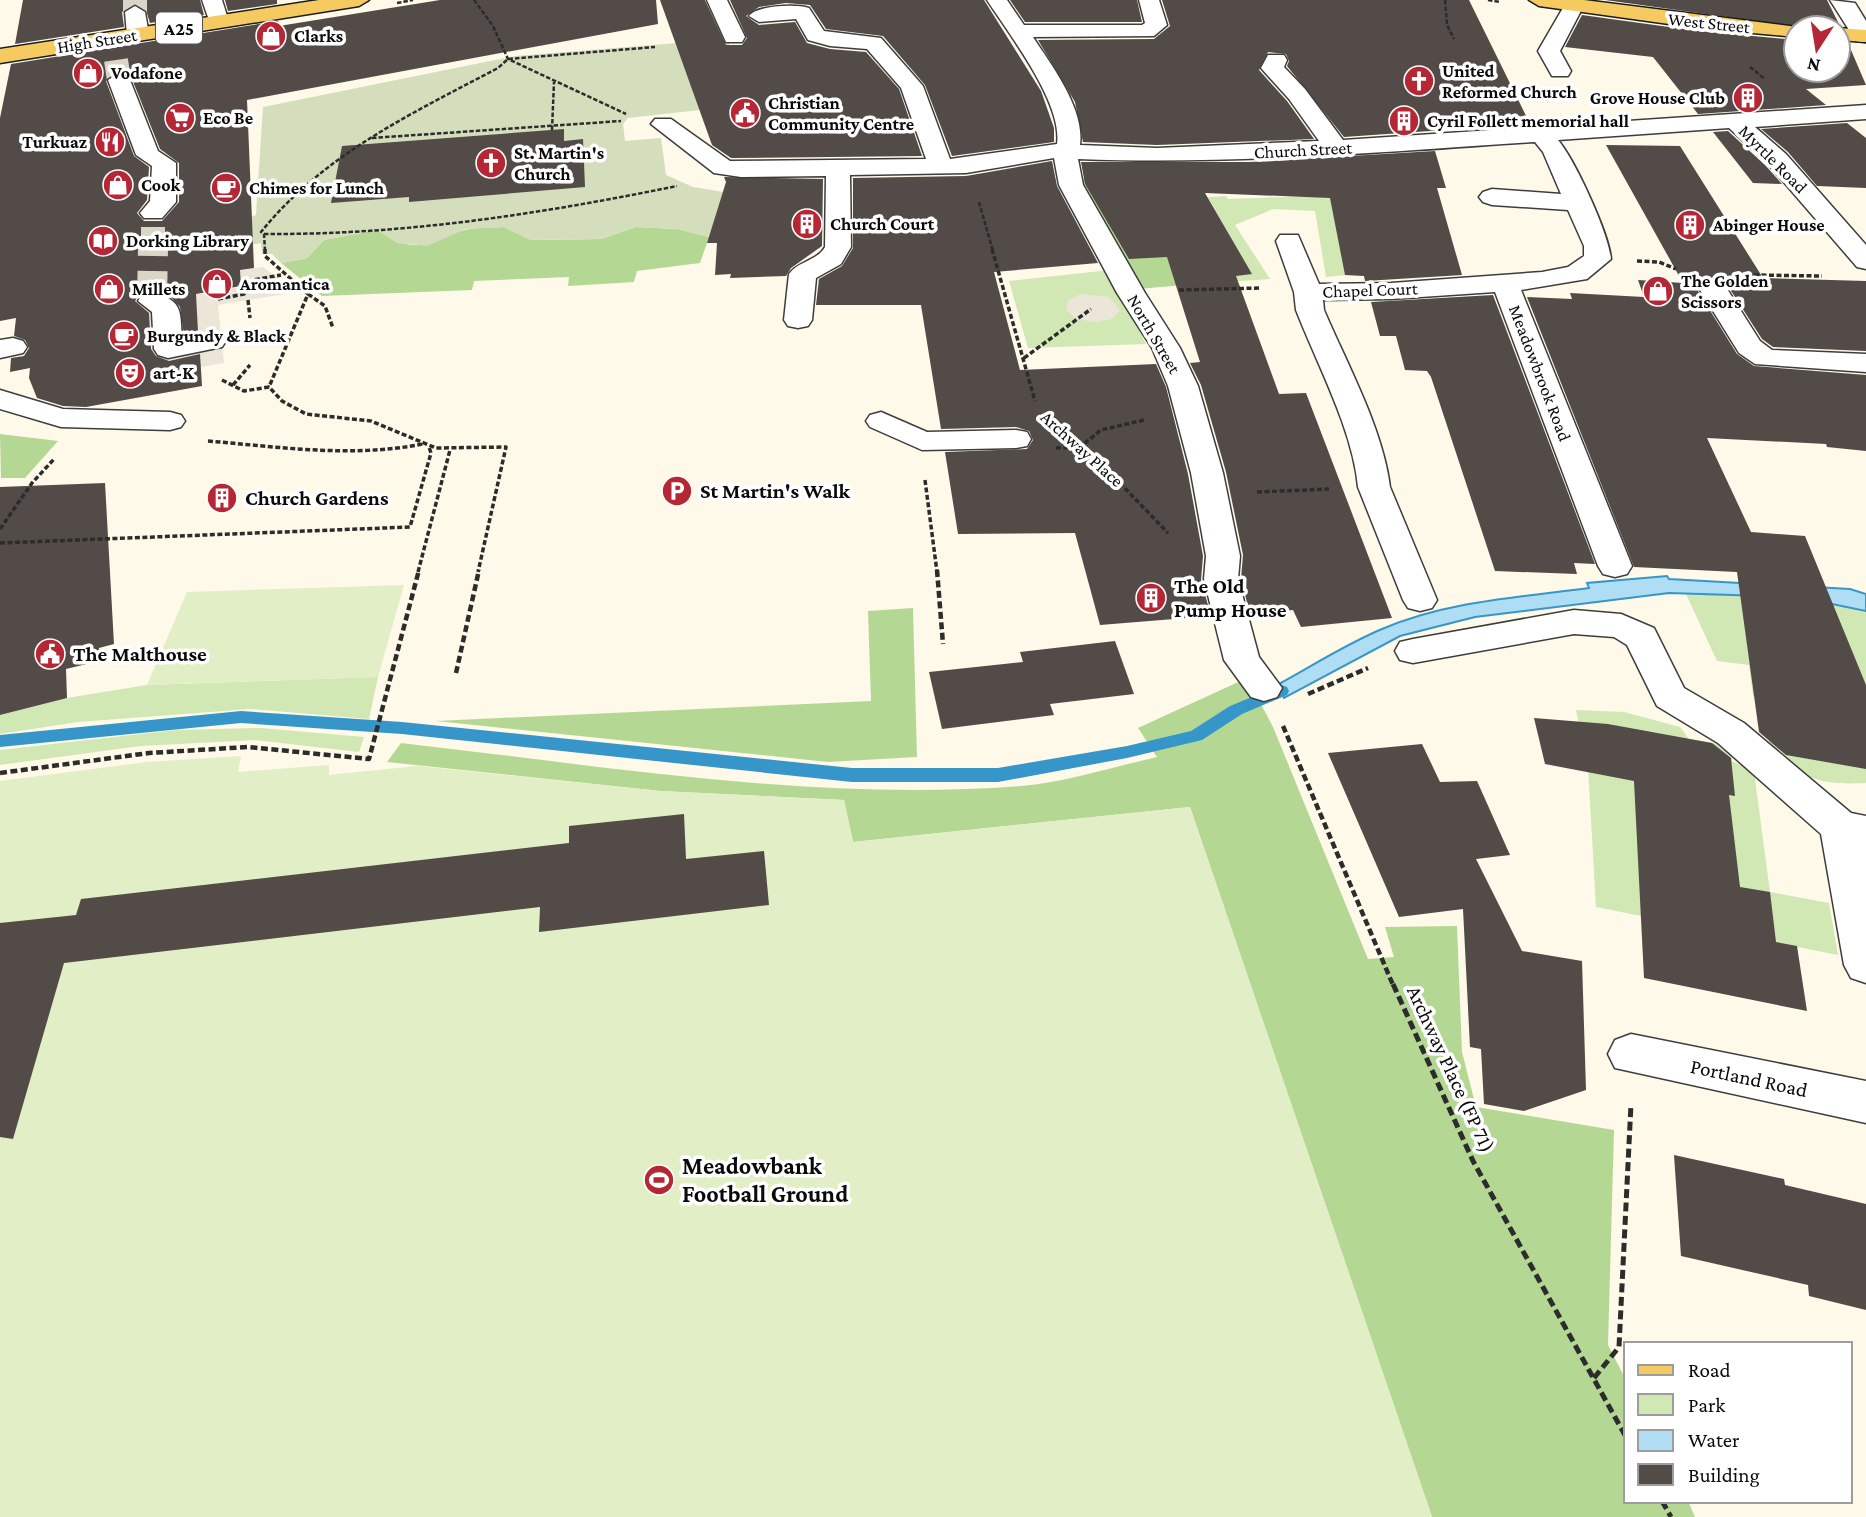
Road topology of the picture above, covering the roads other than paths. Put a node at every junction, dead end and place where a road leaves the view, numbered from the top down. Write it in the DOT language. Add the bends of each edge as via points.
graph roads {
  1 [pos="212,0"];
  2 [pos="359,0"];
  3 [pos="717,0"];
  4 [pos="997,0"];
  5 [pos="1149,0"];
  6 [pos="1539,0"];
  7 [pos="1840,0"];
  8 [pos="1587,4"];
  9 [pos="135,12"];
  10 [pos="759,16"];
  11 [pos="218,22"];
  12 [pos="1782,29"];
  13 [pos="1019,31"];
  14 [pos="138,35"];
  15 [pos="1865,36"];
  16 [pos="734,37"];
  17 [pos="0,56"];
  18 [pos="1276,60"];
  19 [pos="1560,71"];
  20 [pos="119,80"];
  21 [pos="1866,112"];
  22 [pos="1735,121"];
  23 [pos="651,122"];
  24 [pos="1541,134"];
  25 [pos="1336,148"];
  26 [pos="1068,152"];
  27 [pos="941,167"];
  28 [pos="838,169"];
  29 [pos="1492,197"];
  30 [pos="1580,203"];
  31 [pos="153,213"];
  32 [pos="1289,241"];
  33 [pos="1866,261"];
  34 [pos="1505,283"];
  35 [pos="1714,290"];
  36 [pos="1308,292"];
  37 [pos="159,304"];
  38 [pos="799,320"];
  39 [pos="212,341"];
  40 [pos="1866,363"];
  41 [pos="0,399"];
  42 [pos="170,421"];
  43 [pos="881,421"];
  44 [pos="1016,439"];
  45 [pos="1615,566"];
  46 [pos="1420,600"];
  47 [pos="1413,651"];
  48 [pos="1264,688"];
  49 [pos="1853,829"];
  50 [pos="1866,965"];
  51 [pos="1631,1054"];
  52 [pos="1866,1102"];
  1 -- 11 [label="street"];
  2 -- 11 [label="main road, High Street / A25"];
  3 -- 16 [label="street"];
  4 -- 13 [label="street, North Street"];
  5 -- 13 [label="street" via="1157,25 1146,31"];
  6 -- 8 [label="main road, West Street"];
  7 -- 15 [label="street"];
  8 -- 12 [label="main road, West Street"];
  8 -- 19 [label="street" via="1549,51"];
  9 -- 14 [label="street"];
  10 -- 27 [label="street" via="802,12 816,35 873,43 912,86"];
  11 -- 14 [label="main road, High Street / A25"];
  13 -- 26 [label="street, North Street" via="1054,86 1070,134"];
  14 -- 17 [label="main road, High Street / A25"];
  18 -- 25 [label="street" via="1272,68"];
  20 -- 31 [label="street" via="148,155 164,163 163,202"];
  21 -- 22 [label="street, Church Street"];
  22 -- 24 [label="street, Church Street"];
  22 -- 33 [label="street, Myrtle Road" via="1777,159"];
  23 -- 28 [label="street, Church Street" via="732,169"];
  24 -- 25 [label="street, Church Street"];
  24 -- 30 [label="street, Meadowbrook Road" via="1555,150"];
  25 -- 26 [label="street, Church Street" via="1157,155"];
  26 -- 27 [label="street, Church Street"];
  26 -- 48 [label="street, North Street" via="1070,185 1184,386 1211,494 1223,556 1221,579 1242,660"];
  27 -- 28 [label="street, Church Street"];
  28 -- 38 [label="street" via="838,247 832,258 803,274"];
  29 -- 30 [label="street"];
  30 -- 34 [label="street, Meadowbrook Road" via="1598,259 1577,273"];
  32 -- 36 [label="street"];
  34 -- 36 [label="street, Chapel Court"];
  34 -- 45 [label="street, Meadowbrook Road"];
  35 -- 40 [label="street" via="1749,347 1765,358"];
  36 -- 46 [label="street, Chapel Court" via="1310,310 1362,438 1374,487"];
  37 -- 39 [label="street" via="168,349"];
  41 -- 42 [label="street" via="61,418"];
  43 -- 44 [label="street, Archway Place" via="922,441"];
  47 -- 49 [label="street" via="1574,622 1621,626 1641,638 1670,697 1731,733"];
  49 -- 50 [label="street"];
  51 -- 52 [label="street, Portland Road"];
}
